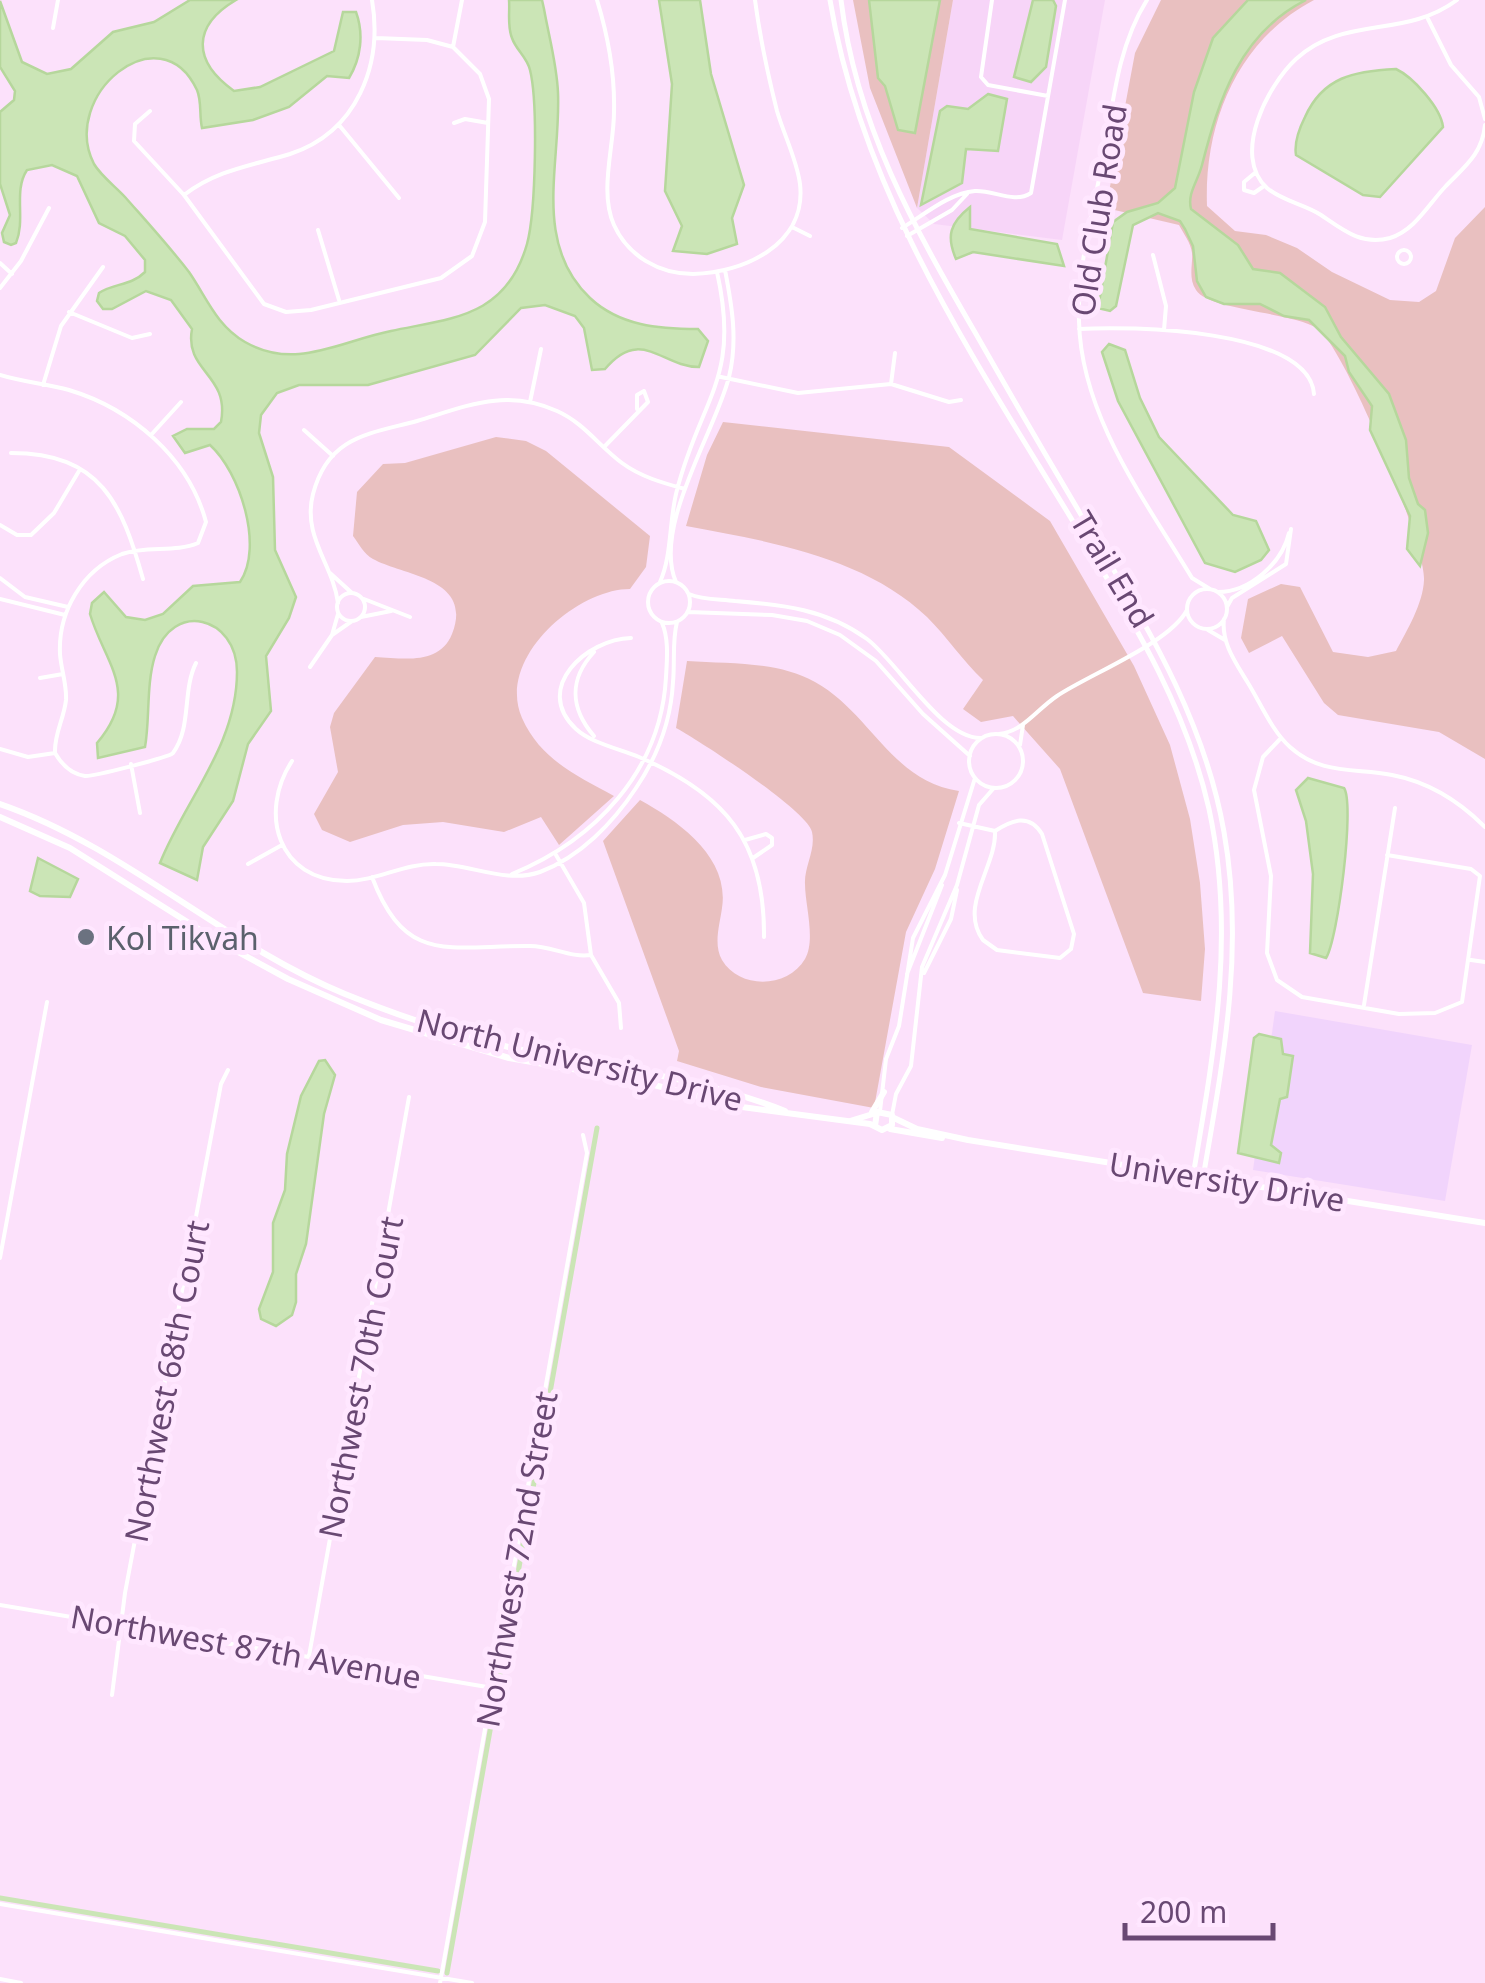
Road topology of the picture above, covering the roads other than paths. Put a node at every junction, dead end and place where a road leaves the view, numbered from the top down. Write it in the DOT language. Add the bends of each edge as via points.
graph roads {
  1 [pos="58,0"];
  2 [pos="372,0"];
  3 [pos="462,0"];
  4 [pos="598,0"];
  5 [pos="755,0"];
  6 [pos="830,0"];
  7 [pos="841,0"];
  8 [pos="992,0"];
  9 [pos="1065,0"];
  10 [pos="1147,0"];
  11 [pos="1457,0"];
  12 [pos="1428,18"];
  13 [pos="53,28"];
  14 [pos="376,38"];
  15 [pos="453,47"];
  16 [pos="1048,96"];
  17 [pos="150,111"];
  18 [pos="1485,122"];
  19 [pos="454,123"];
  20 [pos="488,123"];
  21 [pos="339,125"];
  22 [pos="1256,172"];
  23 [pos="1264,186"];
  24 [pos="967,194"];
  25 [pos="184,196"];
  26 [pos="400,198"];
  27 [pos="49,208"];
  28 [pos="912,222"];
  29 [pos="792,227"];
  30 [pos="902,228"];
  31 [pos="318,230"];
  32 [pos="916,231"];
  33 [pos="810,236"];
  34 [pos="907,236"];
  35 [pos="1395,236"];
  36 [pos="1401,250"];
  37 [pos="1153,255"];
  38 [pos="0,264"];
  39 [pos="103,267"];
  40 [pos="725,270"];
  41 [pos="717,272"];
  42 [pos="12,274"];
  43 [pos="0,288"];
  44 [pos="338,300"];
  45 [pos="69,312"];
  46 [pos="1079,329"];
  47 [pos="1164,330"];
  48 [pos="150,334"];
  49 [pos="541,349"];
  50 [pos="895,353"];
  51 [pos="0,375"];
  52 [pos="721,377"];
  53 [pos="729,378"];
  54 [pos="891,384"];
  55 [pos="43,385"];
  56 [pos="1314,394"];
  57 [pos="961,400"];
  58 [pos="181,402"];
  59 [pos="530,402"];
  60 [pos="637,409"];
  61 [pos="304,430"];
  62 [pos="151,435"];
  63 [pos="605,446"];
  64 [pos="11,453"];
  65 [pos="333,456"];
  66 [pos="80,471"];
  67 [pos="677,487"];
  68 [pos="685,489"];
  69 [pos="0,525"];
  70 [pos="135,550"];
  71 [pos="326,569"];
  72 [pos="0,578"];
  73 [pos="1192,578"];
  74 [pos="143,579"];
  75 [pos="660,582"];
  76 [pos="676,582"];
  77 [pos="1210,589"];
  78 [pos="1218,592"];
  79 [pos="353,594"];
  80 [pos="689,594"];
  81 [pos="360,597"];
  82 [pos="1191,597"];
  83 [pos="0,599"];
  84 [pos="338,604"];
  85 [pos="1226,606"];
  86 [pos="68,607"];
  87 [pos="1187,610"];
  88 [pos="391,611"];
  89 [pos="338,612"];
  90 [pos="688,612"];
  91 [pos="66,616"];
  92 [pos="410,617"];
  93 [pos="359,618"];
  94 [pos="1224,619"];
  95 [pos="352,621"];
  96 [pos="677,622"];
  97 [pos="662,623"];
  98 [pos="1177,625"];
  99 [pos="1196,625"];
  100 [pos="1204,629"];
  101 [pos="332,635"];
  102 [pos="631,638"];
  103 [pos="1225,640"];
  104 [pos="597,648"];
  105 [pos="196,663"];
  106 [pos="310,667"];
  107 [pos="63,674"];
  108 [pos="40,678"];
  109 [pos="940,717"];
  110 [pos="934,724"];
  111 [pos="1022,725"];
  112 [pos="999,734"];
  113 [pos="982,738"];
  114 [pos="1281,738"];
  115 [pos="597,740"];
  116 [pos="0,748"];
  117 [pos="1020,748"];
  118 [pos="55,753"];
  119 [pos="970,756"];
  120 [pos="644,759"];
  121 [pos="292,762"];
  122 [pos="651,762"];
  123 [pos="131,764"];
  124 [pos="975,778"];
  125 [pos="993,788"];
  126 [pos="0,804"];
  127 [pos="1395,808"];
  128 [pos="140,813"];
  129 [pos="0,817"];
  130 [pos="959,822"];
  131 [pos="973,826"];
  132 [pos="1485,827"];
  133 [pos="994,831"];
  134 [pos="746,840"];
  135 [pos="282,845"];
  136 [pos="556,855"];
  137 [pos="1387,855"];
  138 [pos="753,858"];
  139 [pos="561,862"];
  140 [pos="248,864"];
  141 [pos="510,874"];
  142 [pos="945,875"];
  143 [pos="372,876"];
  144 [pos="957,885"];
  145 [pos="935,903"];
  146 [pos="947,908"];
  147 [pos="764,937"];
  148 [pos="591,955"];
  149 [pos="1470,960"];
  150 [pos="1485,962"];
  151 [pos="906,979"];
  152 [pos="920,981"];
  153 [pos="345,994"];
  154 [pos="903,1000"];
  155 [pos="46,1002"];
  156 [pos="916,1002"];
  157 [pos="340,1004"];
  158 [pos="1364,1006"];
  159 [pos="621,1028"];
  160 [pos="228,1070"];
  161 [pos="884,1092"];
  162 [pos="409,1097"];
  163 [pos="879,1112"];
  164 [pos="791,1114"];
  165 [pos="867,1116"];
  166 [pos="892,1116"];
  167 [pos="841,1122"];
  168 [pos="875,1126"];
  169 [pos="888,1129"];
  170 [pos="583,1135"];
  171 [pos="968,1140"];
  172 [pos="1194,1176"];
  173 [pos="1203,1178"];
  174 [pos="1485,1223"];
  175 [pos="0,1258"];
  176 [pos="0,1604"];
  177 [pos="122,1625"];
  178 [pos="309,1656"];
  179 [pos="493,1688"];
  180 [pos="112,1695"];
  181 [pos="0,1904"];
  182 [pos="0,1980"];
  183 [pos="440,1980"];
  184 [pos="21,1983"];
  185 [pos="472,1983"];
  1 -- 13 [label="street"];
  2 -- 14 [label="street"];
  3 -- 15 [label="street"];
  4 -- 41 [label="street" via="614,95 608,199 614,225 656,268"];
  5 -- 29 [label="street" via="770,82 799,177"];
  6 -- 30 [label="street, Trail End" via="858,123"];
  7 -- 28 [label="street, Trail End" via="868,118"];
  8 -- 16 [label="street" via="981,78"];
  9 -- 16 [label="street"];
  10 -- 46 [label="street, Old Club Road" via="1120,66 1083,266"];
  11 -- 12 [label="street"];
  12 -- 18 [label="street" via="1452,66 1479,97"];
  12 -- 22 [label="street" via="1336,35 1296,59 1276,84 1254,134"];
  14 -- 15 [label="street"];
  14 -- 21 [label="street" via="370,75"];
  15 -- 20 [label="street" via="480,74 489,98"];
  16 -- 24 [label="street" via="1031,193"];
  17 -- 25 [label="street" via="135,124 134,141"];
  18 -- 35 [label="street" via="1474,158"];
  19 -- 20 [label="street"];
  20 -- 44 [label="street" via="485,222 472,256 441,278"];
  21 -- 25 [label="street" via="293,153 208,177"];
  21 -- 26 [label="street"];
  22 -- 23 [label="street"];
  22 -- 23 [label="street" via="1244,190"];
  23 -- 35 [label="street" via="1355,237"];
  24 -- 28 [label="street"];
  24 -- 32 [label="street"];
  25 -- 44 [label="street" via="264,304 298,312"];
  27 -- 42 [label="street"];
  28 -- 30 [label="street"];
  28 -- 32 [label="street, Trail End"];
  29 -- 33 [label="street"];
  29 -- 40 [label="street" via="774,248"];
  30 -- 34 [label="street, Trail End"];
  31 -- 44 [label="street"];
  32 -- 34 [label="street"];
  32 -- 173 [label="street, Trail End" via="1159,648 1210,771 1232,890 1231,1012"];
  34 -- 172 [label="street, Trail End" via="1151,654 1200,773 1221,891 1221,1003"];
  35 -- 36 [label="street"];
  37 -- 47 [label="street" via="1166,306"];
  38 -- 42 [label="street"];
  39 -- 45 [label="street"];
  40 -- 41 [label="street"];
  40 -- 53 [label="street" via="734,328"];
  41 -- 52 [label="street" via="726,328"];
  42 -- 43 [label="street"];
  45 -- 48 [label="street" via="132,338"];
  45 -- 55 [label="street"];
  46 -- 47 [label="street"];
  46 -- 73 [label="street, Old Club Road" via="1107,432"];
  47 -- 56 [label="street" via="1281,352 1306,372"];
  49 -- 59 [label="street"];
  50 -- 54 [label="street"];
  51 -- 55 [label="street"];
  52 -- 53 [label="street"];
  52 -- 67 [label="street"];
  53 -- 54 [label="street" via="798,393"];
  53 -- 68 [label="street"];
  54 -- 57 [label="street"];
  55 -- 62 [label="street" via="110,406"];
  58 -- 62 [label="street"];
  59 -- 63 [label="street" via="571,418"];
  59 -- 65 [label="street" via="502,398 459,405 373,429"];
  60 -- 63 [label="street"];
  61 -- 65 [label="street"];
  62 -- 70 [label="street" via="193,488 206,522 202,539 184,548"];
  63 -- 67 [label="street" via="632,470"];
  64 -- 66 [label="street" via="44,456"];
  65 -- 71 [label="street" via="311,510"];
  66 -- 69 [label="street" via="54,513 24,537"];
  66 -- 70 [label="street" via="119,506"];
  67 -- 68 [label="street"];
  67 -- 75 [label="street"];
  68 -- 76 [label="street" via="674,545"];
  70 -- 74 [label="street"];
  70 -- 86 [label="street" via="94,570"];
  71 -- 79 [label="street"];
  71 -- 84 [label="street"];
  72 -- 86 [label="street" via="25,597"];
  73 -- 77 [label="street, Old Club Road"];
  73 -- 82 [label="street"];
  75 -- 76 [label="street"];
  75 -- 97 [label="street" via="647,602"];
  76 -- 80 [label="street"];
  77 -- 78 [label="street"];
  77 -- 82 [label="street"];
  78 -- 85 [label="street"];
  78 -- 85 [label="street" via="1277,563 1290,528 1286,564"];
  79 -- 81 [label="street"];
  79 -- 84 [label="street"];
  80 -- 90 [label="street"];
  80 -- 109 [label="street" via="793,606 844,625 883,652"];
  81 -- 88 [label="street"];
  81 -- 93 [label="street"];
  82 -- 87 [label="street"];
  83 -- 91 [label="street"];
  84 -- 89 [label="street"];
  85 -- 94 [label="street"];
  86 -- 91 [label="street"];
  87 -- 98 [label="street"];
  87 -- 99 [label="street"];
  88 -- 92 [label="street"];
  88 -- 93 [label="street"];
  89 -- 95 [label="street"];
  89 -- 101 [label="street"];
  90 -- 96 [label="street"];
  90 -- 110 [label="street" via="772,614 825,628 876,661"];
  91 -- 107 [label="street"];
  93 -- 95 [label="street"];
  94 -- 100 [label="street"];
  94 -- 103 [label="street"];
  95 -- 101 [label="street"];
  96 -- 97 [label="street"];
  96 -- 122 [label="street" via="670,710"];
  97 -- 120 [label="street" via="665,686"];
  98 -- 99 [label="street"];
  98 -- 111 [label="street" via="1050,700"];
  99 -- 100 [label="street"];
  100 -- 103 [label="street"];
  101 -- 106 [label="street"];
  102 -- 104 [label="street"];
  103 -- 114 [label="street"];
  104 -- 115 [label="street" via="580,670 575,700"];
  104 -- 115 [label="street" via="569,667 560,693 572,724"];
  105 -- 123 [label="street" via="172,755"];
  107 -- 108 [label="street"];
  107 -- 118 [label="street" via="66,696"];
  109 -- 110 [label="street"];
  109 -- 113 [label="street" via="966,736"];
  110 -- 119 [label="street"];
  111 -- 112 [label="street"];
  111 -- 117 [label="street"];
  112 -- 113 [label="street"];
  112 -- 117 [label="street"];
  113 -- 119 [label="street"];
  114 -- 132 [label="street" via="1325,768 1424,784"];
  114 -- 158 [label="street" via="1264,757 1254,790 1271,876 1267,953 1278,980 1302,998"];
  115 -- 120 [label="street"];
  116 -- 118 [label="street" via="28,757"];
  117 -- 125 [label="street" via="1019,777"];
  118 -- 123 [label="street" via="68,770 84,776"];
  119 -- 124 [label="street"];
  120 -- 122 [label="street"];
  120 -- 136 [label="street" via="600,821"];
  121 -- 135 [label="street" via="274,802"];
  122 -- 134 [label="street" via="707,794"];
  122 -- 139 [label="street" via="604,828"];
  123 -- 128 [label="street"];
  124 -- 125 [label="street"];
  124 -- 130 [label="street"];
  125 -- 131 [label="street"];
  126 -- 153 [label="main road, North University Drive" via="76,838 228,934"];
  127 -- 137 [label="street"];
  129 -- 157 [label="main road, North University Drive" via="70,848 216,940"];
  130 -- 131 [label="street"];
  130 -- 142 [label="street"];
  131 -- 133 [label="street"];
  131 -- 144 [label="street"];
  133 -- 133 [label="street" via="977,932 997,950 1060,958 1071,949 1073,928 1041,832 1020,820"];
  134 -- 138 [label="street"];
  134 -- 138 [label="street" via="772,838"];
  135 -- 140 [label="street"];
  135 -- 143 [label="street" via="305,869 326,878"];
  136 -- 139 [label="street"];
  136 -- 141 [label="street"];
  137 -- 149 [label="street" via="1476,872 1482,883"];
  137 -- 158 [label="street"];
  138 -- 147 [label="street"];
  139 -- 141 [label="street"];
  139 -- 148 [label="street" via="584,904"];
  141 -- 143 [label="street" via="430,864"];
  142 -- 145 [label="street"];
  142 -- 151 [label="street" via="913,938"];
  143 -- 148 [label="street" via="398,926 436,948 530,946"];
  144 -- 146 [label="street"];
  144 -- 152 [label="street" via="950,919"];
  145 -- 146 [label="street"];
  145 -- 151 [label="street"];
  146 -- 152 [label="street"];
  148 -- 159 [label="street" via="619,1002"];
  149 -- 150 [label="street"];
  149 -- 158 [label="street" via="1462,1002 1447,1010 1410,1015"];
  151 -- 154 [label="street"];
  152 -- 156 [label="street"];
  153 -- 157 [label="main road"];
  153 -- 164 [label="main road, North University Drive" via="472,1038 666,1076"];
  154 -- 156 [label="street"];
  154 -- 161 [label="street"];
  155 -- 175 [label="street"];
  156 -- 166 [label="street" via="911,1066"];
  157 -- 164 [label="main road, North University Drive" via="490,1053"];
  160 -- 177 [label="street, Northwest 68th Court"];
  161 -- 163 [label="street"];
  161 -- 165 [label="main road"];
  162 -- 178 [label="street, Northwest 70th Court"];
  163 -- 165 [label="main road"];
  163 -- 166 [label="main road, University Drive"];
  163 -- 168 [label="main road"];
  164 -- 167 [label="main road, North University Drive"];
  165 -- 167 [label="main road"];
  166 -- 169 [label="main road"];
  166 -- 171 [label="main road, University Drive"];
  167 -- 168 [label="main road"];
  168 -- 169 [label="main road, University Drive"];
  169 -- 171 [label="main road, University Drive"];
  170 -- 179 [label="street, Northwest 72nd Street" via="587,1153"];
  171 -- 172 [label="main road, University Drive"];
  172 -- 173 [label="main road, University Drive"];
  173 -- 174 [label="main road, University Drive"];
  176 -- 177 [label="street, Northwest 87th Avenue"];
  177 -- 178 [label="street, Northwest 87th Avenue"];
  177 -- 180 [label="street, Northwest 68th Court"];
  178 -- 179 [label="street, Northwest 87th Avenue"];
  179 -- 183 [label="street, Northwest 72nd Street"];
  181 -- 183 [label="street"];
  182 -- 184 [label="street"];
  183 -- 185 [label="street"];
}
